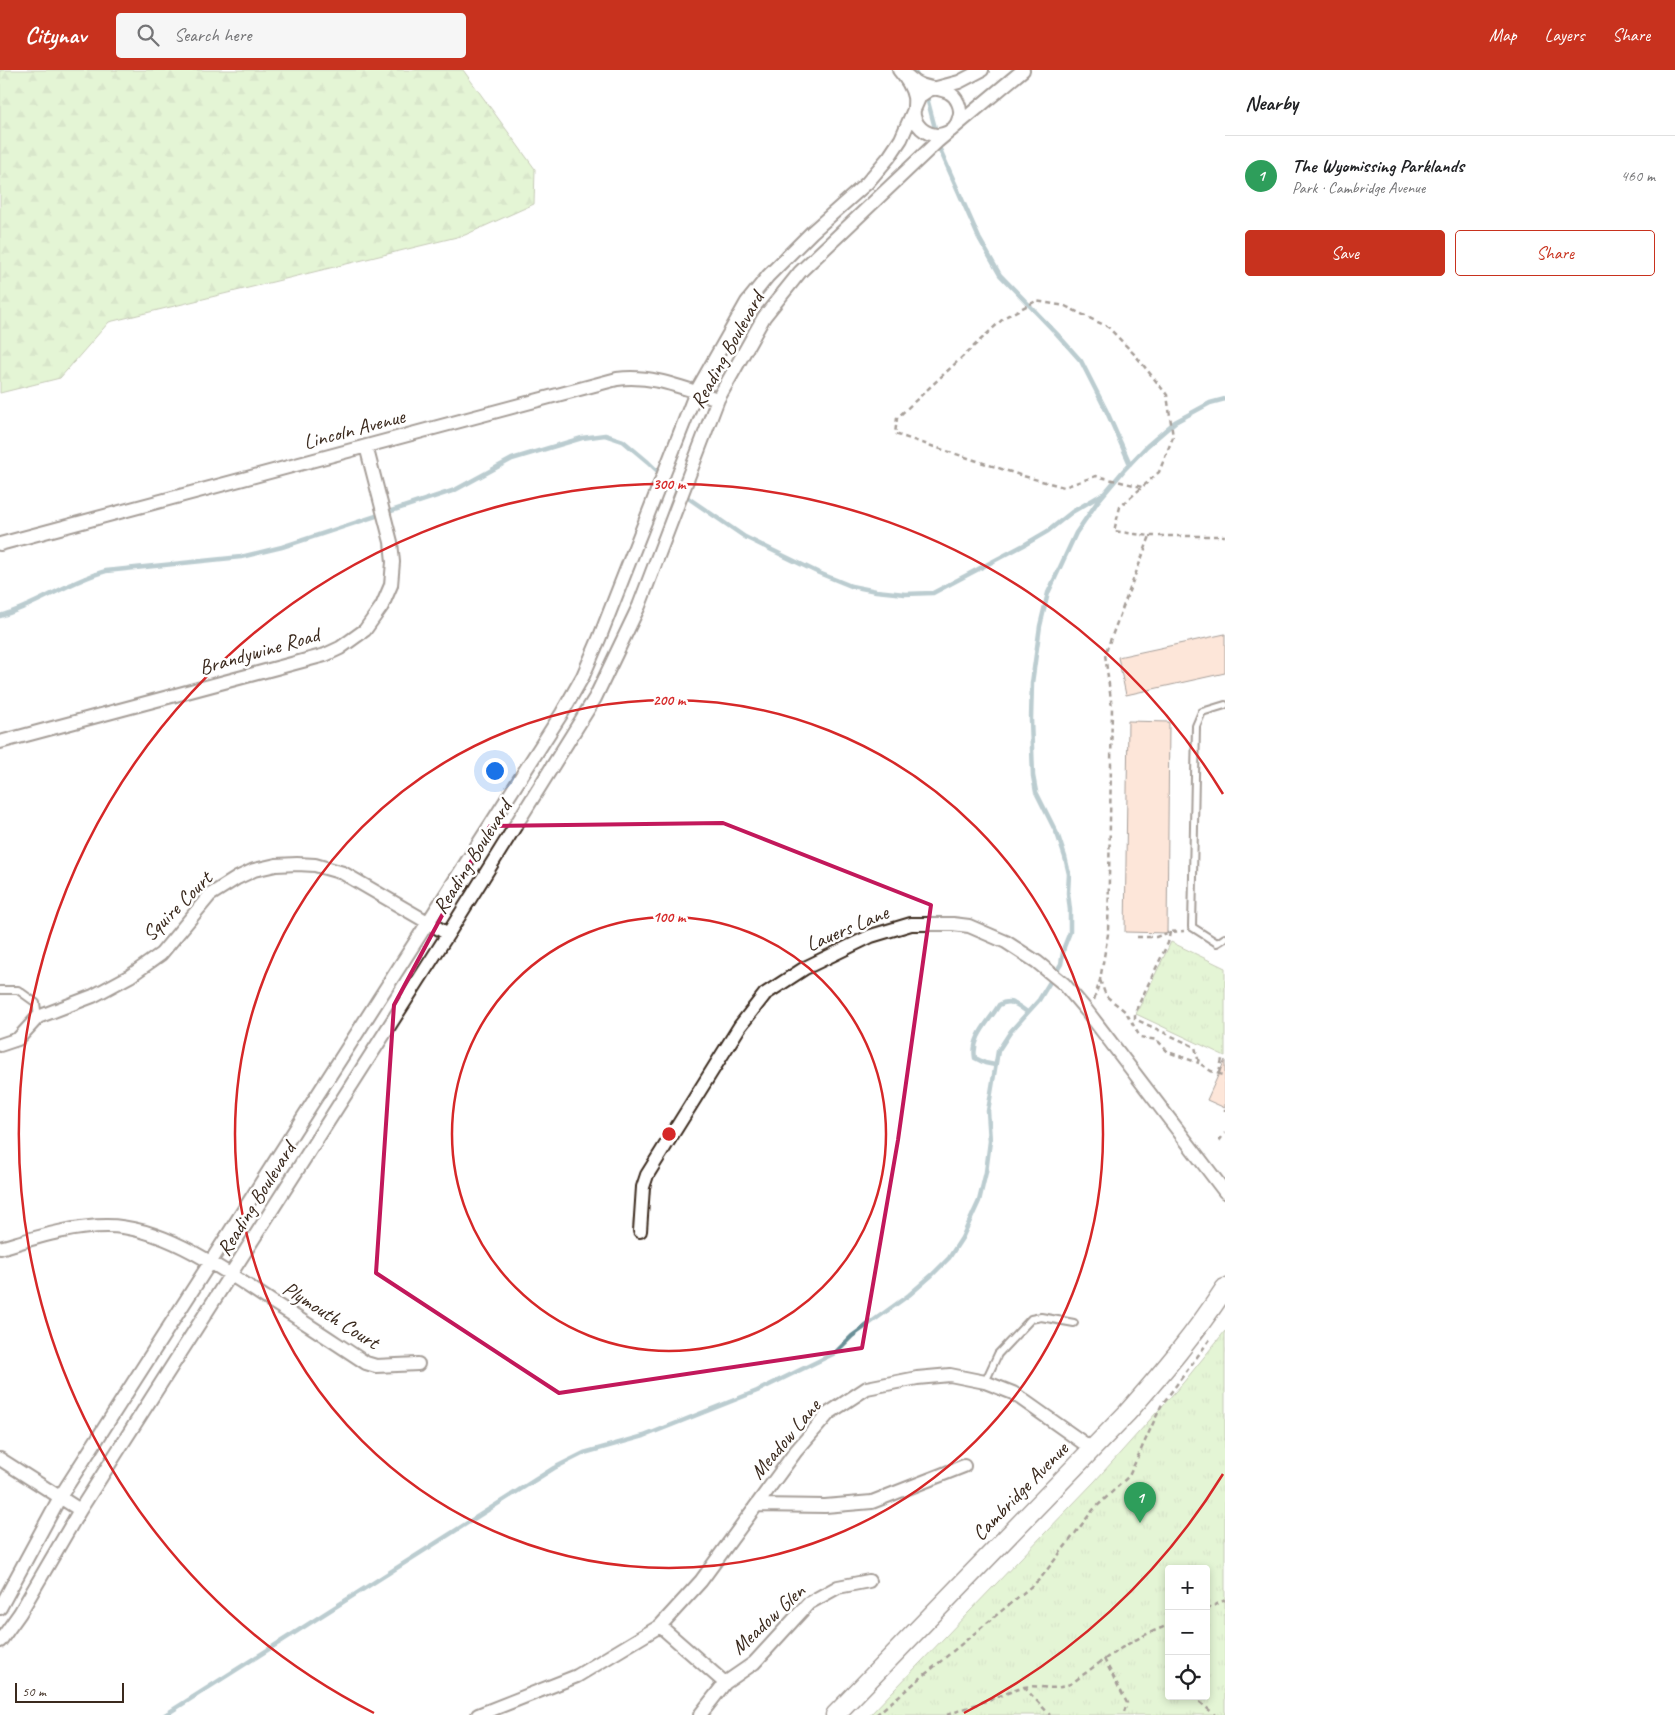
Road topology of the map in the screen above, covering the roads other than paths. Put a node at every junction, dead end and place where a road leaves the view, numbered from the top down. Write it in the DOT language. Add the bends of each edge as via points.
graph roads {
  1 [pos="900,70"];
  2 [pos="982,70"];
  3 [pos="1023,70"];
  4 [pos="935,89"];
  5 [pos="914,107"];
  6 [pos="952,130"];
  7 [pos="696,392"];
  8 [pos="718,399"];
  9 [pos="366,446"];
  10 [pos="0,544"];
  11 [pos="1225,705"];
  12 [pos="0,742"];
  13 [pos="427,922"];
  14 [pos="448,934"];
  15 [pos="1225,938"];
  16 [pos="0,990"];
  17 [pos="38,1016"];
  18 [pos="0,1045"];
  19 [pos="1225,1192"];
  20 [pos="640,1231"];
  21 [pos="0,1248"];
  22 [pos="209,1263"];
  23 [pos="231,1275"];
  24 [pos="1225,1288"];
  25 [pos="1074,1323"];
  26 [pos="418,1364"];
  27 [pos="985,1382"];
  28 [pos="1092,1449"];
  29 [pos="0,1459"];
  30 [pos="964,1466"];
  31 [pos="60,1497"];
  32 [pos="757,1505"];
  33 [pos="80,1510"];
  34 [pos="869,1581"];
  35 [pos="0,1608"];
  36 [pos="660,1626"];
  37 [pos="0,1641"];
  38 [pos="725,1683"];
  39 [pos="478,1715"];
  40 [pos="700,1715"];
  41 [pos="835,1715"];
  1 -- 4 [label="street" via="920,85"];
  1 -- 5 [label="street" via="912,88"];
  2 -- 4 [label="street, Reading Boulevard"];
  3 -- 6 [label="street, Reading Boulevard"];
  4 -- 5 [label="street, Reading Boulevard" via="920,96"];
  4 -- 6 [label="street" via="948,91 958,101 959,119"];
  5 -- 6 [label="street" via="914,118 926,132 939,135"];
  5 -- 7 [label="street, Reading Boulevard" via="901,139 867,183 812,232 747,302"];
  6 -- 8 [label="street, Reading Boulevard" via="800,272 764,317"];
  7 -- 8 [label="street, Lincoln Avenue"];
  7 -- 9 [label="street, Lincoln Avenue" via="647,378 617,379"];
  7 -- 13 [label="street, Reading Boulevard" via="583,676 539,752"];
  8 -- 14 [label="street, Reading Boulevard" via="639,606 595,698"];
  9 -- 10 [label="street, Lincoln Avenue"];
  9 -- 12 [label="street, Brandywine Road" via="394,562 388,593 365,630 324,655"];
  11 -- 15 [label="lane" via="1202,712 1196,726 1192,927 1218,943"];
  13 -- 14 [label="street, Squire Court"];
  13 -- 17 [label="street, Squire Court" via="343,873 297,864 254,870 210,896 161,954 130,976 93,996"];
  13 -- 22 [label="street, Reading Boulevard"];
  14 -- 23 [label="street, Reading Boulevard"];
  16 -- 17 [label="lane" via="18,990 24,994 36,1003"];
  17 -- 18 [label="street, Squire Court" via="18,1039"];
  19 -- 20 [label="street, Lauers Lane" via="1064,984 1006,942 969,926 911,924 871,936 804,968 765,994 740,1026 647,1175"];
  21 -- 22 [label="street, Plymouth Court" via="60,1232 108,1226 161,1236"];
  22 -- 23 [label="street, Plymouth Court"];
  22 -- 31 [label="street, Reading Boulevard"];
  23 -- 26 [label="street, Plymouth Court" via="366,1363 376,1366"];
  23 -- 33 [label="street, Reading Boulevard"];
  24 -- 28 [label="street, Cambridge Avenue" via="1160,1376"];
  25 -- 27 [label="lane" via="1041,1316 1031,1319 998,1354"];
  27 -- 28 [label="street, Meadow Lane" via="1013,1393"];
  27 -- 32 [label="street, Meadow Lane" via="950,1375 867,1388 829,1413 796,1451"];
  28 -- 41 [label="street, Cambridge Avenue"];
  29 -- 31 [label="street"];
  30 -- 32 [label="street, Meadow Lane" via="872,1502 825,1506"];
  31 -- 33 [label="street"];
  31 -- 35 [label="street, Reading Boulevard"];
  32 -- 36 [label="street, Meadow Lane" via="701,1581"];
  33 -- 37 [label="street, Reading Boulevard"];
  34 -- 38 [label="street, Meadow Glen" via="838,1587 809,1604 754,1663"];
  36 -- 38 [label="street, Meadow Glen"];
  36 -- 39 [label="street, Meadow Lane" via="577,1676"];
  38 -- 40 [label="street, Meadow Glen"];
}
